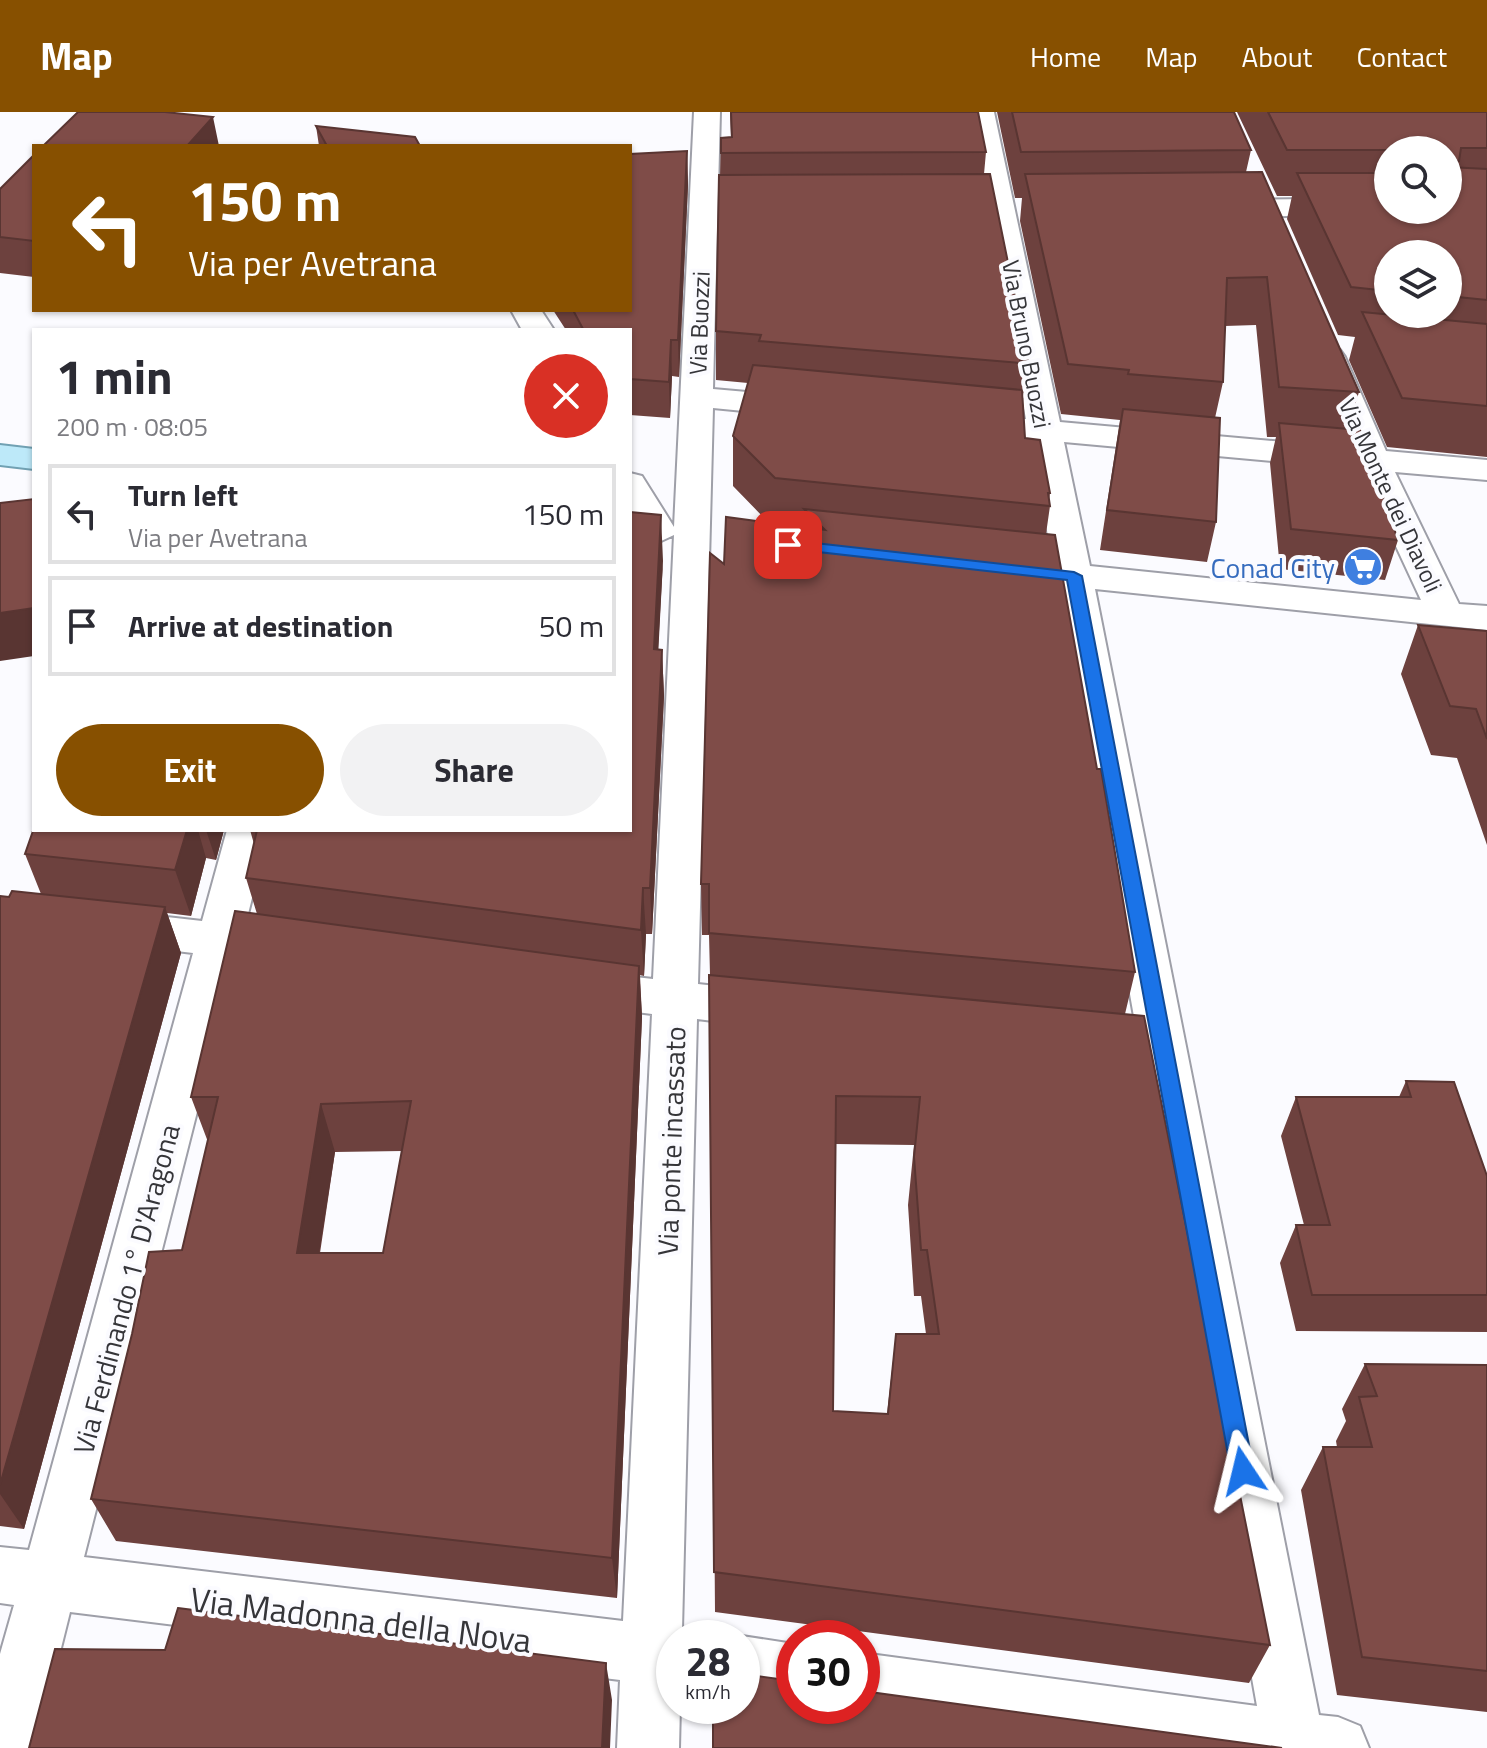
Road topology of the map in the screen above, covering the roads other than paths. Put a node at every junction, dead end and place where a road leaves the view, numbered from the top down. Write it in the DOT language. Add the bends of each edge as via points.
graph roads {
  1 [pos="707,112"];
  2 [pos="981,112"];
  3 [pos="1374,207"];
  4 [pos="970,210"];
  5 [pos="1017,210"];
  6 [pos="1186,210"];
  7 [pos="703,211"];
  8 [pos="734,211"];
  9 [pos="1332,342"];
  10 [pos="697,397"];
  11 [pos="838,411"];
  12 [pos="980,424"];
  13 [pos="1043,431"];
  14 [pos="0,455"];
  15 [pos="32,459"];
  16 [pos="1373,461"];
  17 [pos="1487,470"];
  18 [pos="632,485"];
  19 [pos="677,532"];
  20 [pos="1011,569"];
  21 [pos="1074,576"];
  22 [pos="1446,614"];
  23 [pos="1487,618"];
  24 [pos="248,832"];
  25 [pos="0,914"];
  26 [pos="221,938"];
  27 [pos="331,953"];
  28 [pos="535,981"];
  29 [pos="677,1001"];
  30 [pos="818,1014"];
  31 [pos="1116,1042"];
  32 [pos="1164,1047"];
  33 [pos="24,1578"];
  34 [pos="663,1620"];
  35 [pos="656,1654"];
  36 [pos="880,1686"];
  37 [pos="656,1695"];
  38 [pos="1309,1746"];
  39 [pos="5,1748"];
  40 [pos="648,1748"];
  1 -- 7 [label="street, Via Buozzi"];
  2 -- 5 [label="street, Via Bruno Buozzi"];
  3 -- 6 [label="street"];
  4 -- 5 [label="street"];
  5 -- 13 [label="street, Via Bruno Buozzi"];
  7 -- 8 [label="street"];
  7 -- 10 [label="street, Via Buozzi"];
  9 -- 16 [label="street, Via Monte dei Diavoli"];
  10 -- 11 [label="street"];
  10 -- 19 [label="street, Via Buozzi"];
  12 -- 13 [label="street"];
  13 -- 16 [label="street"];
  13 -- 21 [label="street, Via Bruno Buozzi"];
  14 -- 15 [label="main road"];
  16 -- 17 [label="street"];
  16 -- 22 [label="street, Via Monte dei Diavoli"];
  18 -- 19 [label="street"];
  19 -- 29 [label="street, Via ponte incassato"];
  20 -- 21 [label="street"];
  21 -- 22 [label="street"];
  21 -- 32 [label="street, Via Bruno Buozzi"];
  22 -- 23 [label="street"];
  24 -- 26 [label="street, Via Ferdinando 1° D'Aragona"];
  25 -- 26 [label="street"];
  26 -- 27 [label="street"];
  26 -- 33 [label="street, Via Ferdinando 1° D'Aragona"];
  28 -- 29 [label="street"];
  29 -- 30 [label="street"];
  29 -- 34 [label="street, Via ponte incassato"];
  31 -- 32 [label="street"];
  32 -- 38 [label="street, Via Bruno Buozzi"];
  33 -- 35 [label="street, Via Madonna della Nova"];
  33 -- 39 [label="street, Via Ferdinando 1° D'Aragona"];
  36 -- 38 [label="street"];
  37 -- 40 [label="street, Via ponte incassato"];
}
